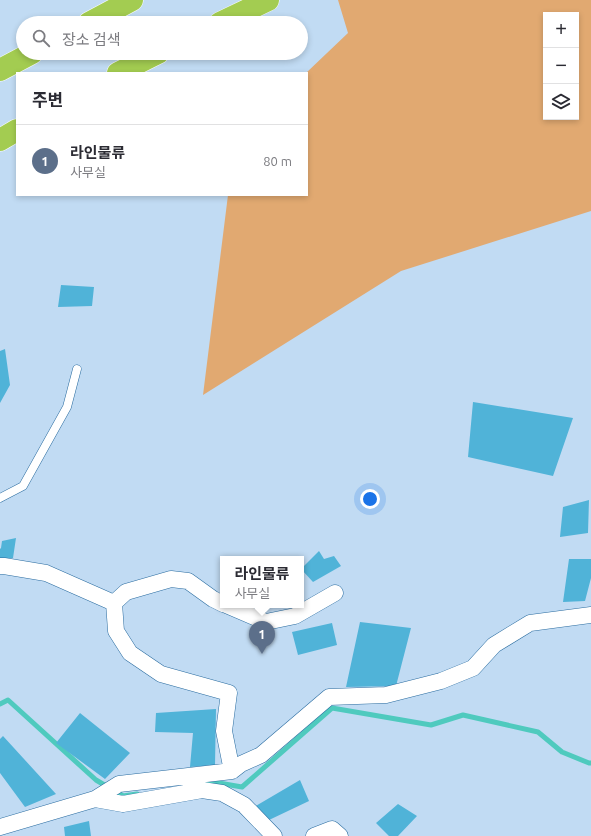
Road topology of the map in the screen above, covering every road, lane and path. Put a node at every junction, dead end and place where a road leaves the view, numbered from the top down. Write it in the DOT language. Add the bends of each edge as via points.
graph roads {
  1 [pos="132,0"];
  2 [pos="268,0"];
  3 [pos="101,16"];
  4 [pos="235,16"];
  5 [pos="19,60"];
  6 [pos="144,60"];
  7 [pos="0,70"];
  8 [pos="120,72"];
  9 [pos="16,131"];
  10 [pos="0,140"];
  11 [pos="76,369"];
  12 [pos="0,498"];
  13 [pos="0,566"];
  14 [pos="335,593"];
  15 [pos="220,602"];
  16 [pos="114,603"];
  17 [pos="233,608"];
  18 [pos="591,615"];
  19 [pos="232,771"];
  20 [pos="99,797"];
  21 [pos="0,827"];
  22 [pos="274,836"];
  23 [pos="314,836"];
  24 [pos="340,836"];
  1 -- 3 [label="highway"];
  2 -- 4 [label="highway"];
  5 -- 7 [label="highway"];
  6 -- 8 [label="highway"];
  9 -- 10 [label="highway"];
  11 -- 12 [label="lane" via="67,407 23,486"];
  13 -- 16 [label="street" via="46,573"];
  14 -- 17 [label="street" via="295,616 266,622"];
  15 -- 16 [label="street" via="188,581 171,579 126,592"];
  16 -- 19 [label="street" via="116,631 130,653 160,674 229,693 224,731"];
  18 -- 19 [label="street" via="530,623 494,645 473,668 441,681 386,696 328,697 261,755"];
  19 -- 20 [label="street" via="119,784"];
  20 -- 21 [label="street"];
  20 -- 22 [label="street" via="123,804 202,790 222,793 244,805"];
  23 -- 24 [label="street" via="332,829"];
}
